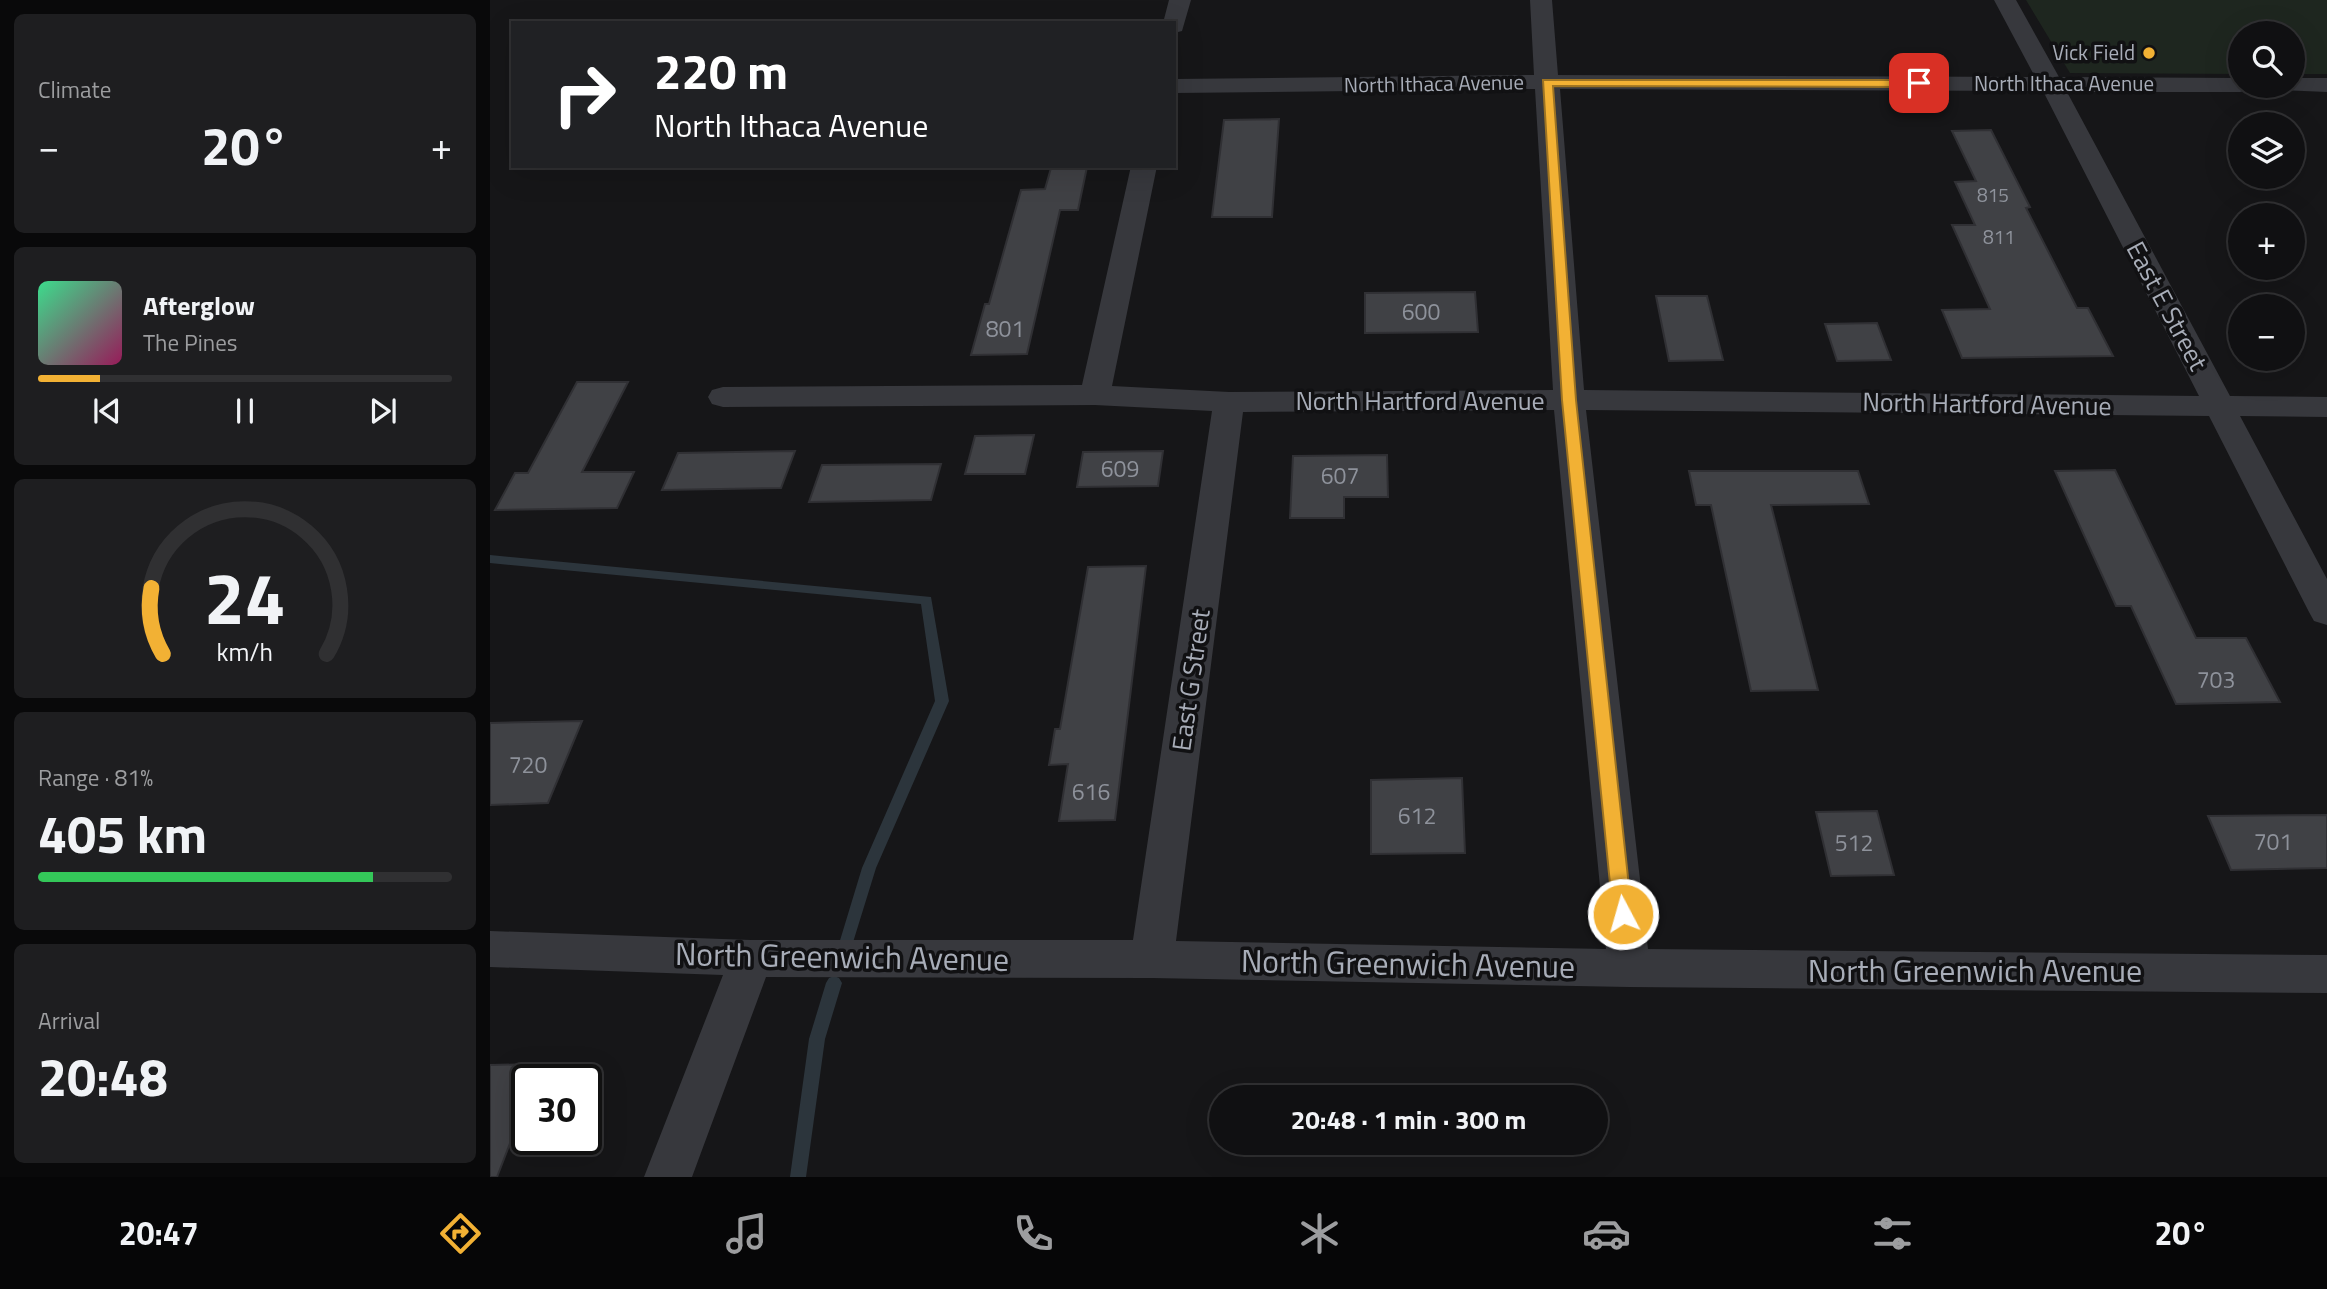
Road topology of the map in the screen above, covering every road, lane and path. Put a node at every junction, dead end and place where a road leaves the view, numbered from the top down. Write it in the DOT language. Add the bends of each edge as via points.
graph roads {
  1 [pos="1180,0"];
  2 [pos="1541,0"];
  3 [pos="2005,0"];
  4 [pos="1175,21"];
  5 [pos="1547,82"];
  6 [pos="2051,84"];
  7 [pos="2228,85"];
  8 [pos="2305,85"];
  9 [pos="2327,85"];
  10 [pos="1176,86"];
  11 [pos="1144,168"];
  12 [pos="1095,395"];
  13 [pos="723,397"];
  14 [pos="1569,400"];
  15 [pos="1229,402"];
  16 [pos="2220,407"];
  17 [pos="2327,407"];
  18 [pos="2327,612"];
  19 [pos="490,949"];
  20 [pos="751,958"];
  21 [pos="1152,959"];
  22 [pos="1629,968"];
  23 [pos="2327,974"];
  24 [pos="668,1177"];
  1 -- 4 [label="street"];
  2 -- 5 [label="street"];
  3 -- 6 [label="street, East E Street"];
  5 -- 6 [label="street, North Ithaca Avenue"];
  5 -- 10 [label="street, North Ithaca Avenue"];
  5 -- 14 [label="street"];
  6 -- 7 [label="street, North Ithaca Avenue"];
  6 -- 16 [label="street, East E Street"];
  8 -- 9 [label="street"];
  11 -- 12 [label="street"];
  12 -- 13 [label="street, North Hartford Avenue"];
  12 -- 15 [label="street, North Hartford Avenue"];
  14 -- 15 [label="street, North Hartford Avenue"];
  14 -- 16 [label="street, North Hartford Avenue"];
  14 -- 22 [label="street"];
  15 -- 21 [label="street, East G Street"];
  16 -- 17 [label="street, North Hartford Avenue"];
  16 -- 18 [label="street, East E Street"];
  19 -- 20 [label="street, North Greenwich Avenue"];
  20 -- 21 [label="street, North Greenwich Avenue"];
  20 -- 24 [label="street"];
  21 -- 22 [label="street, North Greenwich Avenue"];
  22 -- 23 [label="street, North Greenwich Avenue"];
}
